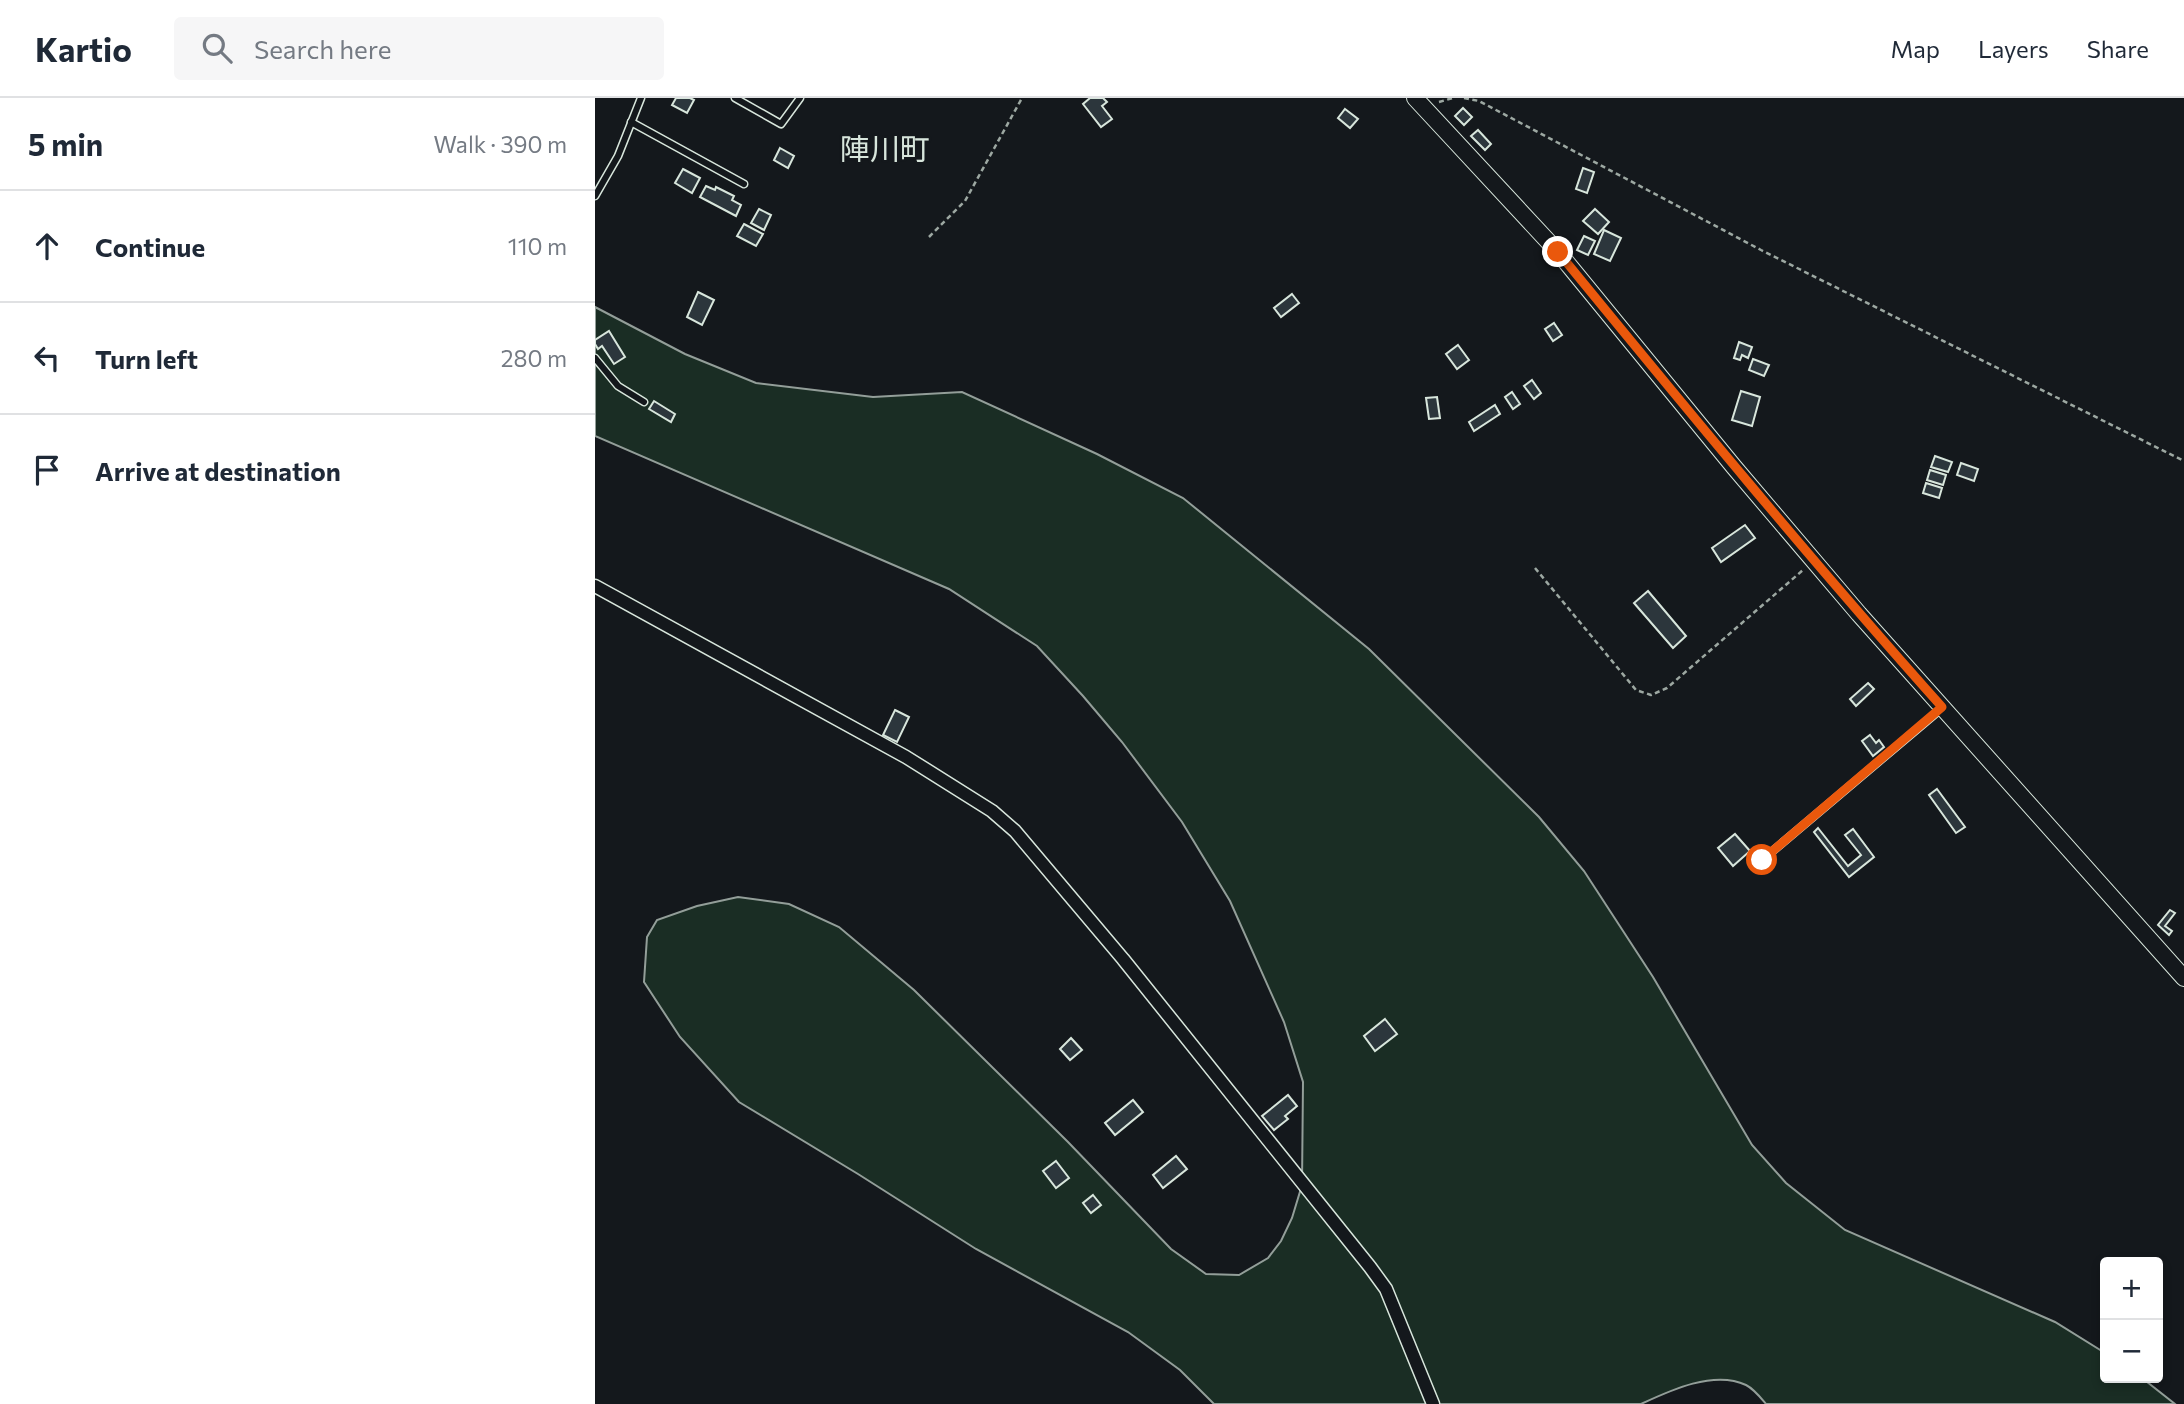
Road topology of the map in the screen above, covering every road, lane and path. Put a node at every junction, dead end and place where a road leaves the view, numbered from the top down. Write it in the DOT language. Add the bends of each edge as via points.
graph roads {
  1 [pos="641,98"];
  2 [pos="735,98"];
  3 [pos="800,98"];
  4 [pos="1022,98"];
  5 [pos="1415,98"];
  6 [pos="1464,98"];
  7 [pos="631,122"];
  8 [pos="744,184"];
  9 [pos="595,196"];
  10 [pos="929,237"];
  11 [pos="595,358"];
  12 [pos="643,402"];
  13 [pos="2184,461"];
  14 [pos="1814,561"];
  15 [pos="1535,568"];
  16 [pos="595,586"];
  17 [pos="1942,707"];
  18 [pos="1762,860"];
  19 [pos="2184,978"];
  20 [pos="1433,1404"];
  1 -- 7 [label="lane"];
  2 -- 3 [label="lane" via="781,124"];
  4 -- 10 [label="path" via="965,201"];
  5 -- 14 [label="street" via="1558,252"];
  6 -- 13 [label="path" via="1479,101 1761,250"];
  7 -- 8 [label="lane"];
  7 -- 9 [label="lane"];
  11 -- 12 [label="lane" via="618,386"];
  14 -- 15 [label="path" via="1667,688 1651,695 1636,690"];
  14 -- 17 [label="street"];
  16 -- 20 [label="street" via="906,757 992,811 1015,831 1370,1267 1386,1289"];
  17 -- 18 [label="lane"];
  17 -- 19 [label="street"];
}
